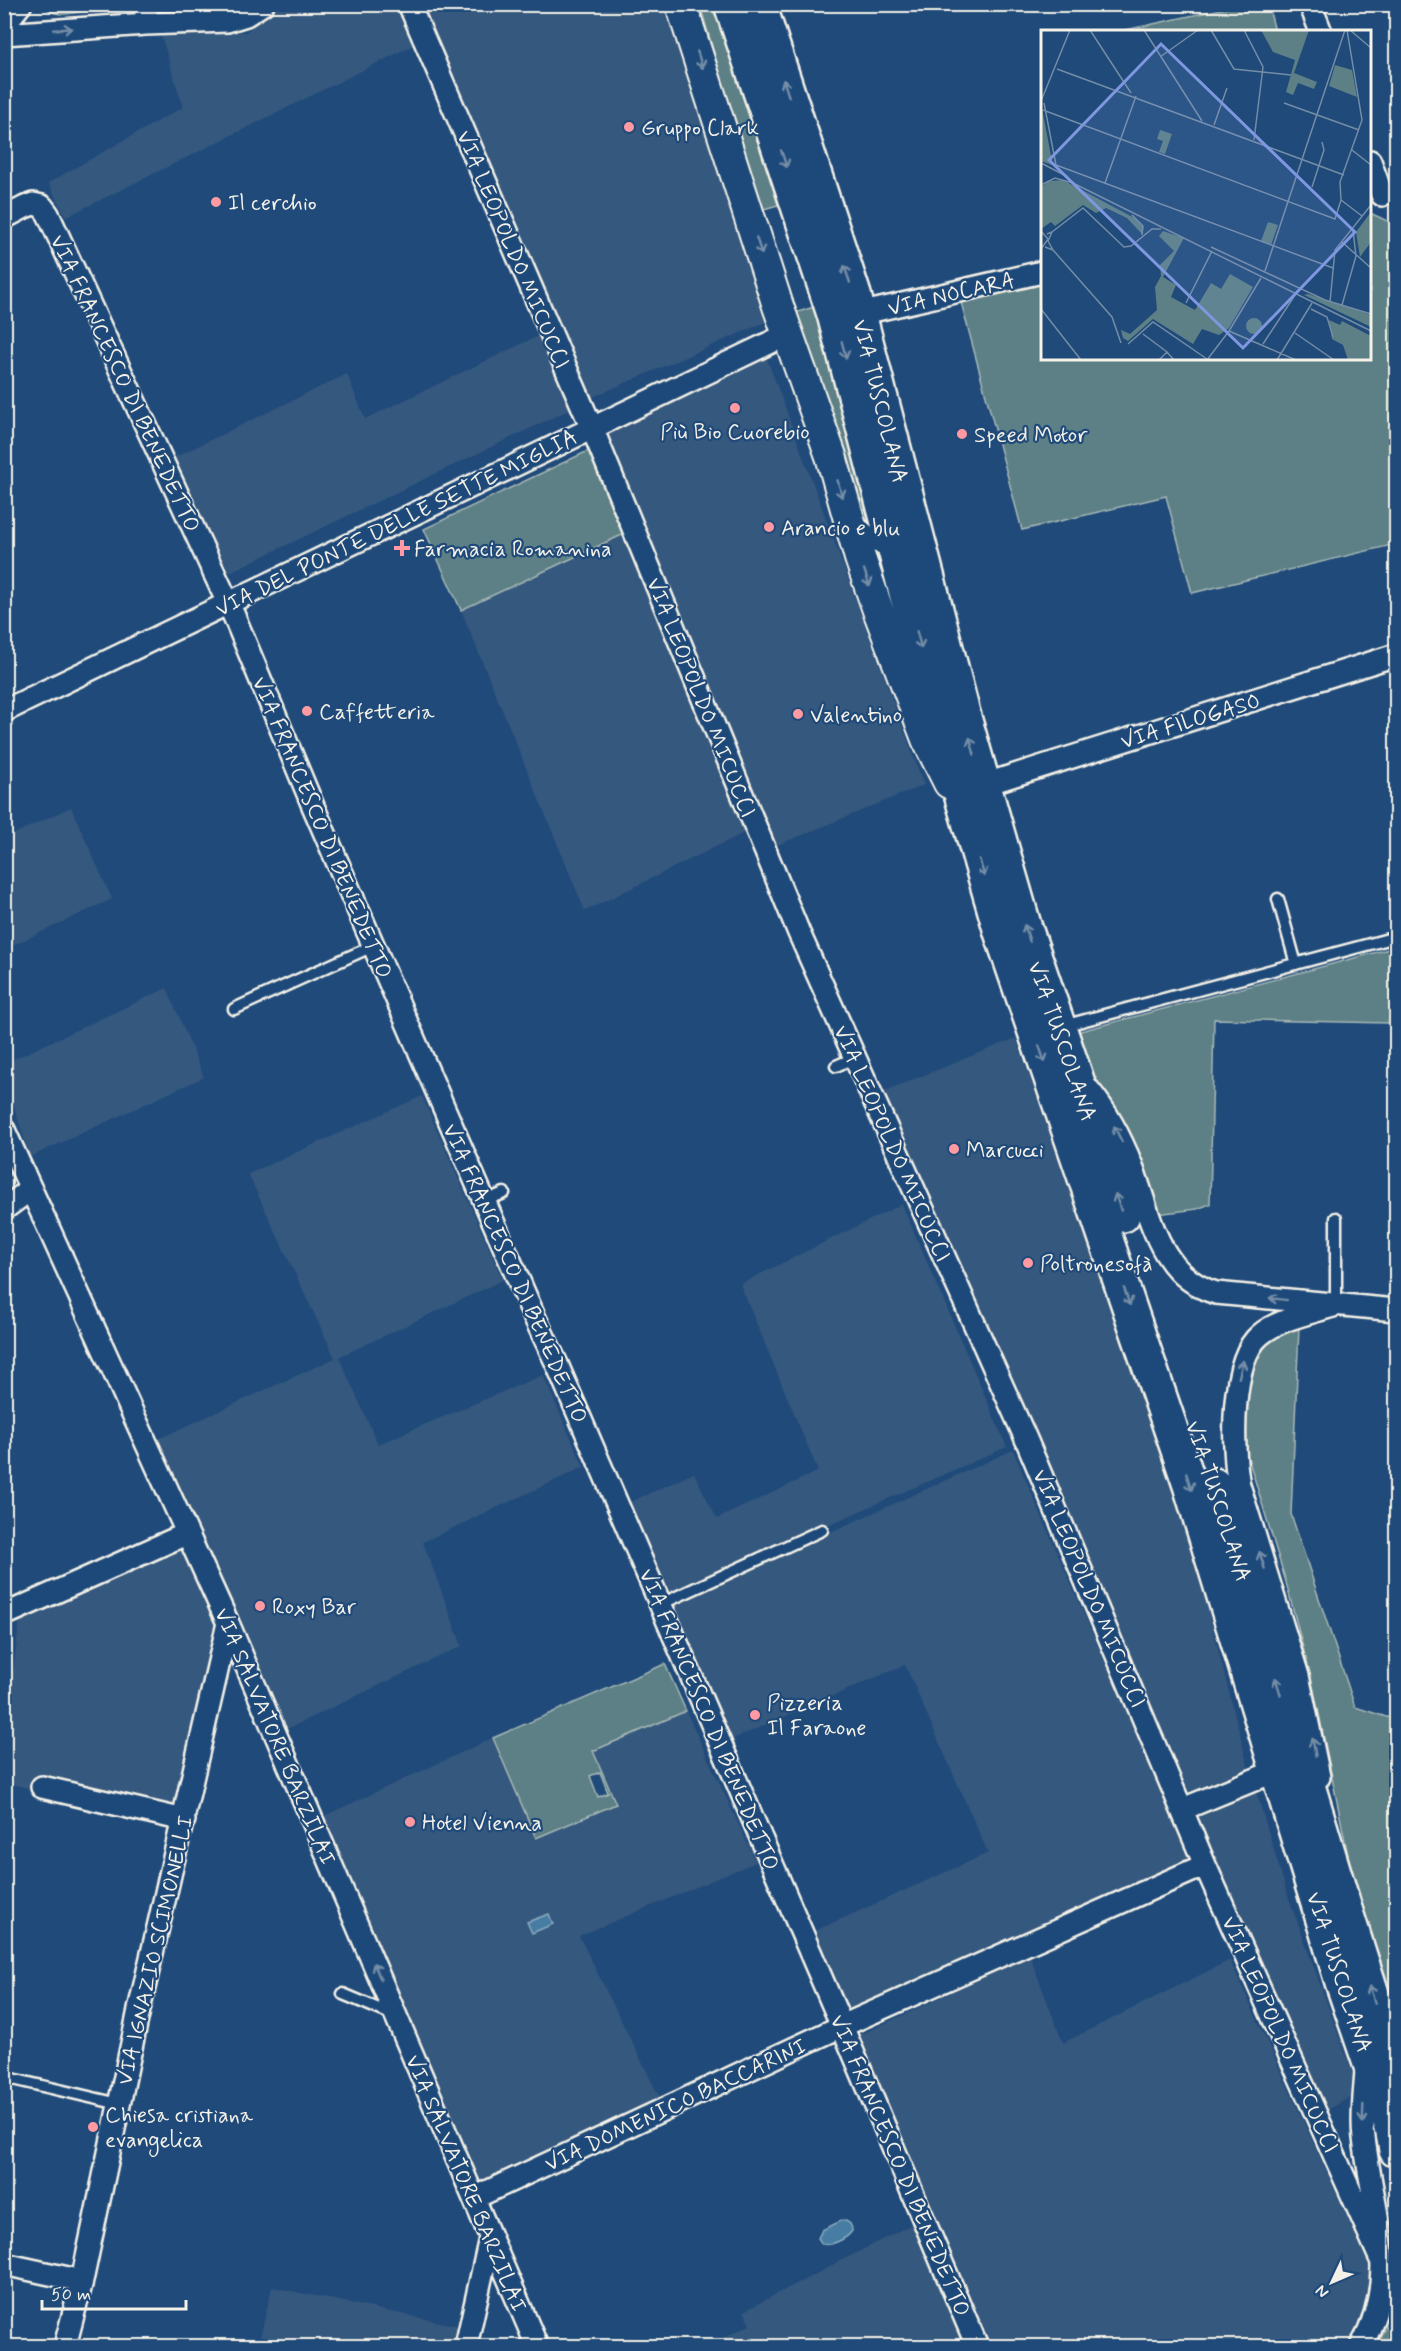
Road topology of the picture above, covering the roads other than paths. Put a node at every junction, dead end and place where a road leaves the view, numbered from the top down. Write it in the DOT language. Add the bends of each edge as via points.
graph roads {
  1 [pos="21,4"];
  2 [pos="263,4"];
  3 [pos="409,4"];
  4 [pos="681,4"];
  5 [pos="731,4"];
  6 [pos="759,4"];
  7 [pos="1310,4"];
  8 [pos="146,14"];
  9 [pos="4,25"];
  10 [pos="1320,30"];
  11 [pos="4,33"];
  12 [pos="1371,164"];
  13 [pos="1383,199"];
  14 [pos="4,218"];
  15 [pos="1041,272"];
  16 [pos="859,314"];
  17 [pos="788,334"];
  18 [pos="591,427"];
  19 [pos="850,522"];
  20 [pos="903,532"];
  21 [pos="227,603"];
  22 [pos="1396,655"];
  23 [pos="4,711"];
  24 [pos="983,785"];
  25 [pos="965,812"];
  26 [pos="1278,898"];
  27 [pos="1396,937"];
  28 [pos="374,946"];
  29 [pos="1296,964"];
  30 [pos="234,1009"];
  31 [pos="1057,1028"];
  32 [pos="1072,1068"];
  33 [pos="4,1130"];
  34 [pos="31,1190"];
  35 [pos="4,1209"];
  36 [pos="1336,1218"];
  37 [pos="1336,1305"];
  38 [pos="1396,1310"];
  39 [pos="822,1530"];
  40 [pos="186,1534"];
  41 [pos="660,1604"];
  42 [pos="4,1615"];
  43 [pos="228,1623"];
  44 [pos="1278,1770"];
  45 [pos="42,1787"];
  46 [pos="1183,1809"];
  47 [pos="184,1820"];
  48 [pos="1205,1865"];
  49 [pos="1332,1868"];
  50 [pos="342,1995"];
  51 [pos="396,2017"];
  52 [pos="842,2026"];
  53 [pos="1366,2056"];
  54 [pos="1396,2069"];
  55 [pos="4,2077"];
  56 [pos="118,2104"];
  57 [pos="1395,2139"];
  58 [pos="474,2198"];
  59 [pos="490,2238"];
  60 [pos="4,2264"];
  61 [pos="1389,2278"];
  62 [pos="82,2281"];
  63 [pos="65,2346"];
  64 [pos="466,2346"];
  65 [pos="537,2346"];
  66 [pos="977,2346"];
  67 [pos="1361,2346"];
  1 -- 9 [label="street"];
  2 -- 8 [label="street" via="227,21"];
  3 -- 18 [label="street, VIA LEOPOLDO MICUCCI"];
  4 -- 17 [label="street, VIA TUSCOLANA, one-way"];
  5 -- 20 [label="main road, VIA TUSCOLANA, one-way"];
  16 -- 6 [label="main road, VIA TUSCOLANA, one-way"];
  7 -- 10 [label="street"];
  11 -- 8 [label="street, one-way"];
  12 -- 13 [label="street"];
  14 -- 21 [label="street, VIA FRANCESCO DI BENEDETTO" via="33,204 42,206 48,214"];
  15 -- 16 [label="street, VIA NOCARA"];
  16 -- 20 [label="main road, VIA TUSCOLANA"];
  17 -- 18 [label="street, VIA DEL PONTE DELLE SETTE MIGLIA"];
  17 -- 19 [label="street, VIA TUSCOLANA, one-way"];
  18 -- 21 [label="street, VIA DEL PONTE DELLE SETTE MIGLIA"];
  18 -- 46 [label="street, VIA LEOPOLDO MICUCCI" via="799,933 845,1062 1026,1438"];
  19 -- 20 [label="street" via="875,542 886,544"];
  19 -- 25 [label="street, VIA TUSCOLANA, one-way" via="878,610 927,739"];
  24 -- 20 [label="main road, VIA TUSCOLANA, one-way"];
  20 -- 25 [label="main road, VIA TUSCOLANA, one-way"];
  21 -- 23 [label="street, VIA DEL PONTE DELLE SETTE MIGLIA"];
  21 -- 28 [label="street, VIA FRANCESCO DI BENEDETTO"];
  22 -- 24 [label="street, VIA FILOGASO"];
  31 -- 24 [label="main road, VIA TUSCOLANA, one-way"];
  25 -- 44 [label="main road, VIA TUSCOLANA, one-way" via="1041,1053 1190,1485"];
  26 -- 29 [label="lane"];
  27 -- 29 [label="lane"];
  28 -- 30 [label="lane"];
  28 -- 41 [label="street, VIA FRANCESCO DI BENEDETTO" via="494,1197"];
  29 -- 31 [label="lane"];
  31 -- 32 [label="main road, VIA TUSCOLANA"];
  37 -- 32 [label="street, one-way" via="1216,1293 1184,1277 1158,1240 1116,1129"];
  49 -- 32 [label="main road, VIA TUSCOLANA, one-way" via="1262,1632"];
  33 -- 34 [label="street, VIA SALVATORE BARZILAI"];
  34 -- 35 [label="street"];
  34 -- 40 [label="street, VIA SALVATORE BARZILAI"];
  36 -- 37 [label="lane"];
  37 -- 38 [label="street"];
  49 -- 37 [label="street, one-way" via="1305,1704 1239,1485 1236,1445 1239,1374 1249,1347 1274,1326"];
  39 -- 41 [label="lane"];
  40 -- 42 [label="street"];
  40 -- 43 [label="street, VIA SALVATORE BARZILAI"];
  41 -- 52 [label="street, VIA FRANCESCO DI BENEDETTO"];
  43 -- 47 [label="street, VIA IGNAZIO SCIMONELLI"];
  51 -- 43 [label="street, VIA SALVATORE BARZILAI, one-way"];
  44 -- 46 [label="street"];
  44 -- 53 [label="main road, VIA TUSCOLANA"];
  45 -- 47 [label="street"];
  46 -- 48 [label="street, VIA LEOPOLDO MICUCCI"];
  47 -- 56 [label="street, VIA IGNAZIO SCIMONELLI"];
  48 -- 52 [label="street, VIA DOMENICO BACCARINI"];
  48 -- 61 [label="street, VIA LEOPOLDO MICUCCI"];
  54 -- 49 [label="main road, VIA TUSCOLANA, one-way"];
  50 -- 51 [label="lane"];
  51 -- 58 [label="street, VIA SALVATORE BARZILAI"];
  52 -- 58 [label="street, VIA DOMENICO BACCARINI"];
  52 -- 66 [label="street, VIA FRANCESCO DI BENEDETTO"];
  53 -- 57 [label="main road, VIA TUSCOLANA"];
  53 -- 61 [label="street, one-way" via="1364,2138 1387,2239"];
  55 -- 56 [label="lane"];
  56 -- 62 [label="street, VIA IGNAZIO SCIMONELLI"];
  58 -- 59 [label="street, VIA SALVATORE BARZILAI"];
  59 -- 64 [label="street"];
  59 -- 65 [label="street, VIA SALVATORE BARZILAI"];
  60 -- 62 [label="street"];
  61 -- 67 [label="street" via="1380,2316"];
  62 -- 63 [label="street, VIA IGNAZIO SCIMONELLI"];
}
